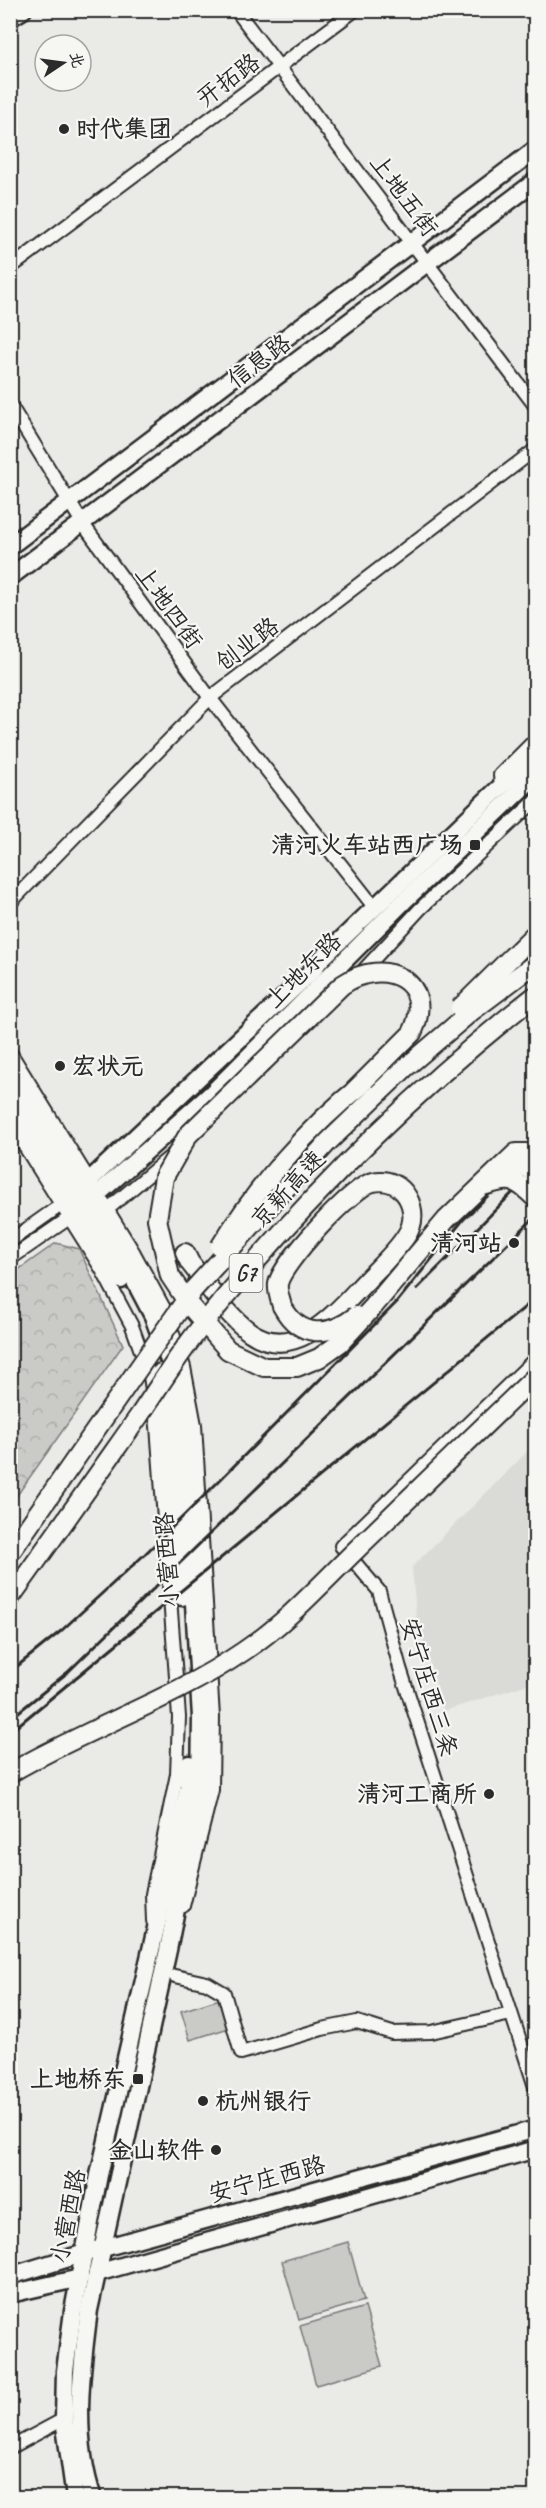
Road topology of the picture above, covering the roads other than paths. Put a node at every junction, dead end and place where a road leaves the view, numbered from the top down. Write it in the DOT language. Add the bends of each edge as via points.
graph roads {
  1 [pos="23,10"];
  2 [pos="236,10"];
  3 [pos="355,10"];
  4 [pos="10,18"];
  5 [pos="280,68"];
  6 [pos="536,149"];
  7 [pos="536,181"];
  8 [pos="412,241"];
  9 [pos="428,263"];
  10 [pos="10,268"];
  11 [pos="10,405"];
  12 [pos="536,407"];
  13 [pos="536,449"];
  14 [pos="69,502"];
  15 [pos="83,524"];
  16 [pos="10,546"];
  17 [pos="10,578"];
  18 [pos="210,698"];
  19 [pos="536,739"];
  20 [pos="536,757"];
  21 [pos="536,775"];
  22 [pos="501,788"];
  23 [pos="536,800"];
  24 [pos="10,903"];
  25 [pos="375,908"];
  26 [pos="536,933"];
  27 [pos="536,963"];
  28 [pos="536,995"];
  29 [pos="10,1052"];
  30 [pos="10,1076"];
  31 [pos="354,1092"];
  32 [pos="10,1099"];
  33 [pos="10,1123"];
  34 [pos="536,1159"];
  35 [pos="503,1166"];
  36 [pos="536,1175"];
  37 [pos="481,1186"];
  38 [pos="85,1197"];
  39 [pos="536,1199"];
  40 [pos="10,1241"];
  41 [pos="185,1253"];
  42 [pos="10,1259"];
  43 [pos="395,1280"];
  44 [pos="193,1290"];
  45 [pos="536,1358"];
  46 [pos="536,1376"];
  47 [pos="10,1553"];
  48 [pos="10,1598"];
  49 [pos="10,1773"];
  50 [pos="160,1948"];
  51 [pos="175,1976"];
  52 [pos="511,2014"];
  53 [pos="536,2090"];
  54 [pos="536,2129"];
  55 [pos="536,2150"];
  56 [pos="102,2248"];
  57 [pos="85,2253"];
  58 [pos="97,2273"];
  59 [pos="10,2276"];
  60 [pos="80,2278"];
  61 [pos="10,2294"];
  62 [pos="64,2419"];
  63 [pos="10,2448"];
  64 [pos="75,2498"];
  65 [pos="93,2498"];
  1 -- 4 [label="main road"];
  2 -- 5 [label="street, 上地五街"];
  3 -- 5 [label="street, 开拓路"];
  5 -- 8 [label="street, 上地五街"];
  5 -- 10 [label="street, 开拓路"];
  6 -- 8 [label="main road, 信息路"];
  7 -- 9 [label="main road, 信息路"];
  8 -- 9 [label="street, 上地五街"];
  8 -- 14 [label="main road, 信息路"];
  9 -- 12 [label="street, 上地五街"];
  9 -- 15 [label="main road, 信息路"];
  11 -- 14 [label="street, 上地四街"];
  13 -- 18 [label="street, 创业路"];
  14 -- 15 [label="street, 上地四街"];
  14 -- 16 [label="main road, 信息路"];
  15 -- 17 [label="main road, 信息路"];
  15 -- 18 [label="street, 上地四街"];
  18 -- 24 [label="street, 创业路"];
  18 -- 25 [label="street, 上地四街"];
  19 -- 22 [label="street" via="500,775"];
  20 -- 22 [label="main road, 上地东路"];
  21 -- 38 [label="main road, 上地东路" via="212,1093"];
  22 -- 25 [label="main road, 上地东路"];
  23 -- 38 [label="street" via="154,1171"];
  25 -- 38 [label="main road, 上地东路"];
  26 -- 31 [label="highway, bridge" via="464,1004"];
  27 -- 44 [label="highway, 京新高速 / G7, bridge" via="472,1011 336,1134"];
  28 -- 48 [label="highway, 京新高速 / G7, bridge" via="405,1105 331,1177 270,1245 202,1325"];
  29 -- 38 [label="street"];
  30 -- 38 [label="main road"];
  31 -- 43 [label="highway, bridge" via="412,1034 417,1023 417,998 412,989 386,971 356,975 342,985 188,1135 164,1177 157,1220 170,1276 190,1306 228,1350 264,1367 297,1367 319,1358 340,1342"];
  31 -- 44 [label="highway, bridge" via="285,1161 235,1223"];
  32 -- 38 [label="main road"];
  33 -- 38 [label="street"];
  34 -- 35 [label="highway, bridge" via="516,1153"];
  35 -- 36 [label="highway, bridge" via="514,1164"];
  35 -- 37 [label="highway, bridge"];
  37 -- 39 [label="highway, bridge" via="513,1180"];
  37 -- 43 [label="highway, bridge"];
  38 -- 40 [label="street, 上地东路"];
  38 -- 42 [label="street, 上地东路"];
  38 -- 50 [label="main road, 小营西路" via="143,1321 161,1372 170,1427 191,1715 189,1785"];
  38 -- 50 [label="street, 小营西路" via="134,1253 165,1310 184,1367 195,1425 213,1718 212,1790 190,1886"];
  41 -- 43 [label="highway, bridge" via="250,1332 276,1342 308,1334 325,1323 403,1241 413,1222 405,1193 397,1186 379,1181 354,1192 289,1262 278,1284 282,1306 295,1325 321,1332 347,1323"];
  44 -- 47 [label="highway, 京新高速 / G7, bridge"];
  45 -- 52 [label="street, 安宁庄西三条" via="341,1546 379,1591"];
  46 -- 49 [label="highway, bridge" via="299,1606 247,1649 166,1697"];
  50 -- 56 [label="main road, 小营西路"];
  50 -- 57 [label="main road, 小营西路" via="99,2175"];
  51 -- 52 [label="street" via="207,1983 224,1993 241,2054 357,2022 392,2034 431,2032"];
  52 -- 53 [label="street, 安宁庄西三条"];
  54 -- 56 [label="main road, 安宁庄西路"];
  55 -- 58 [label="main road, 安宁庄西路"];
  56 -- 57 [label="main road, 安宁庄西路"];
  56 -- 58 [label="main road, 小营西路"];
  57 -- 59 [label="main road, 安宁庄西路"];
  57 -- 60 [label="main road, 小营西路"];
  58 -- 60 [label="street"];
  58 -- 65 [label="main road, 小营西路" via="82,2370 80,2427"];
  60 -- 61 [label="main road"];
  60 -- 62 [label="main road, 小营西路" via="65,2371"];
  62 -- 63 [label="street"];
  62 -- 64 [label="main road, 小营西路"];
}
